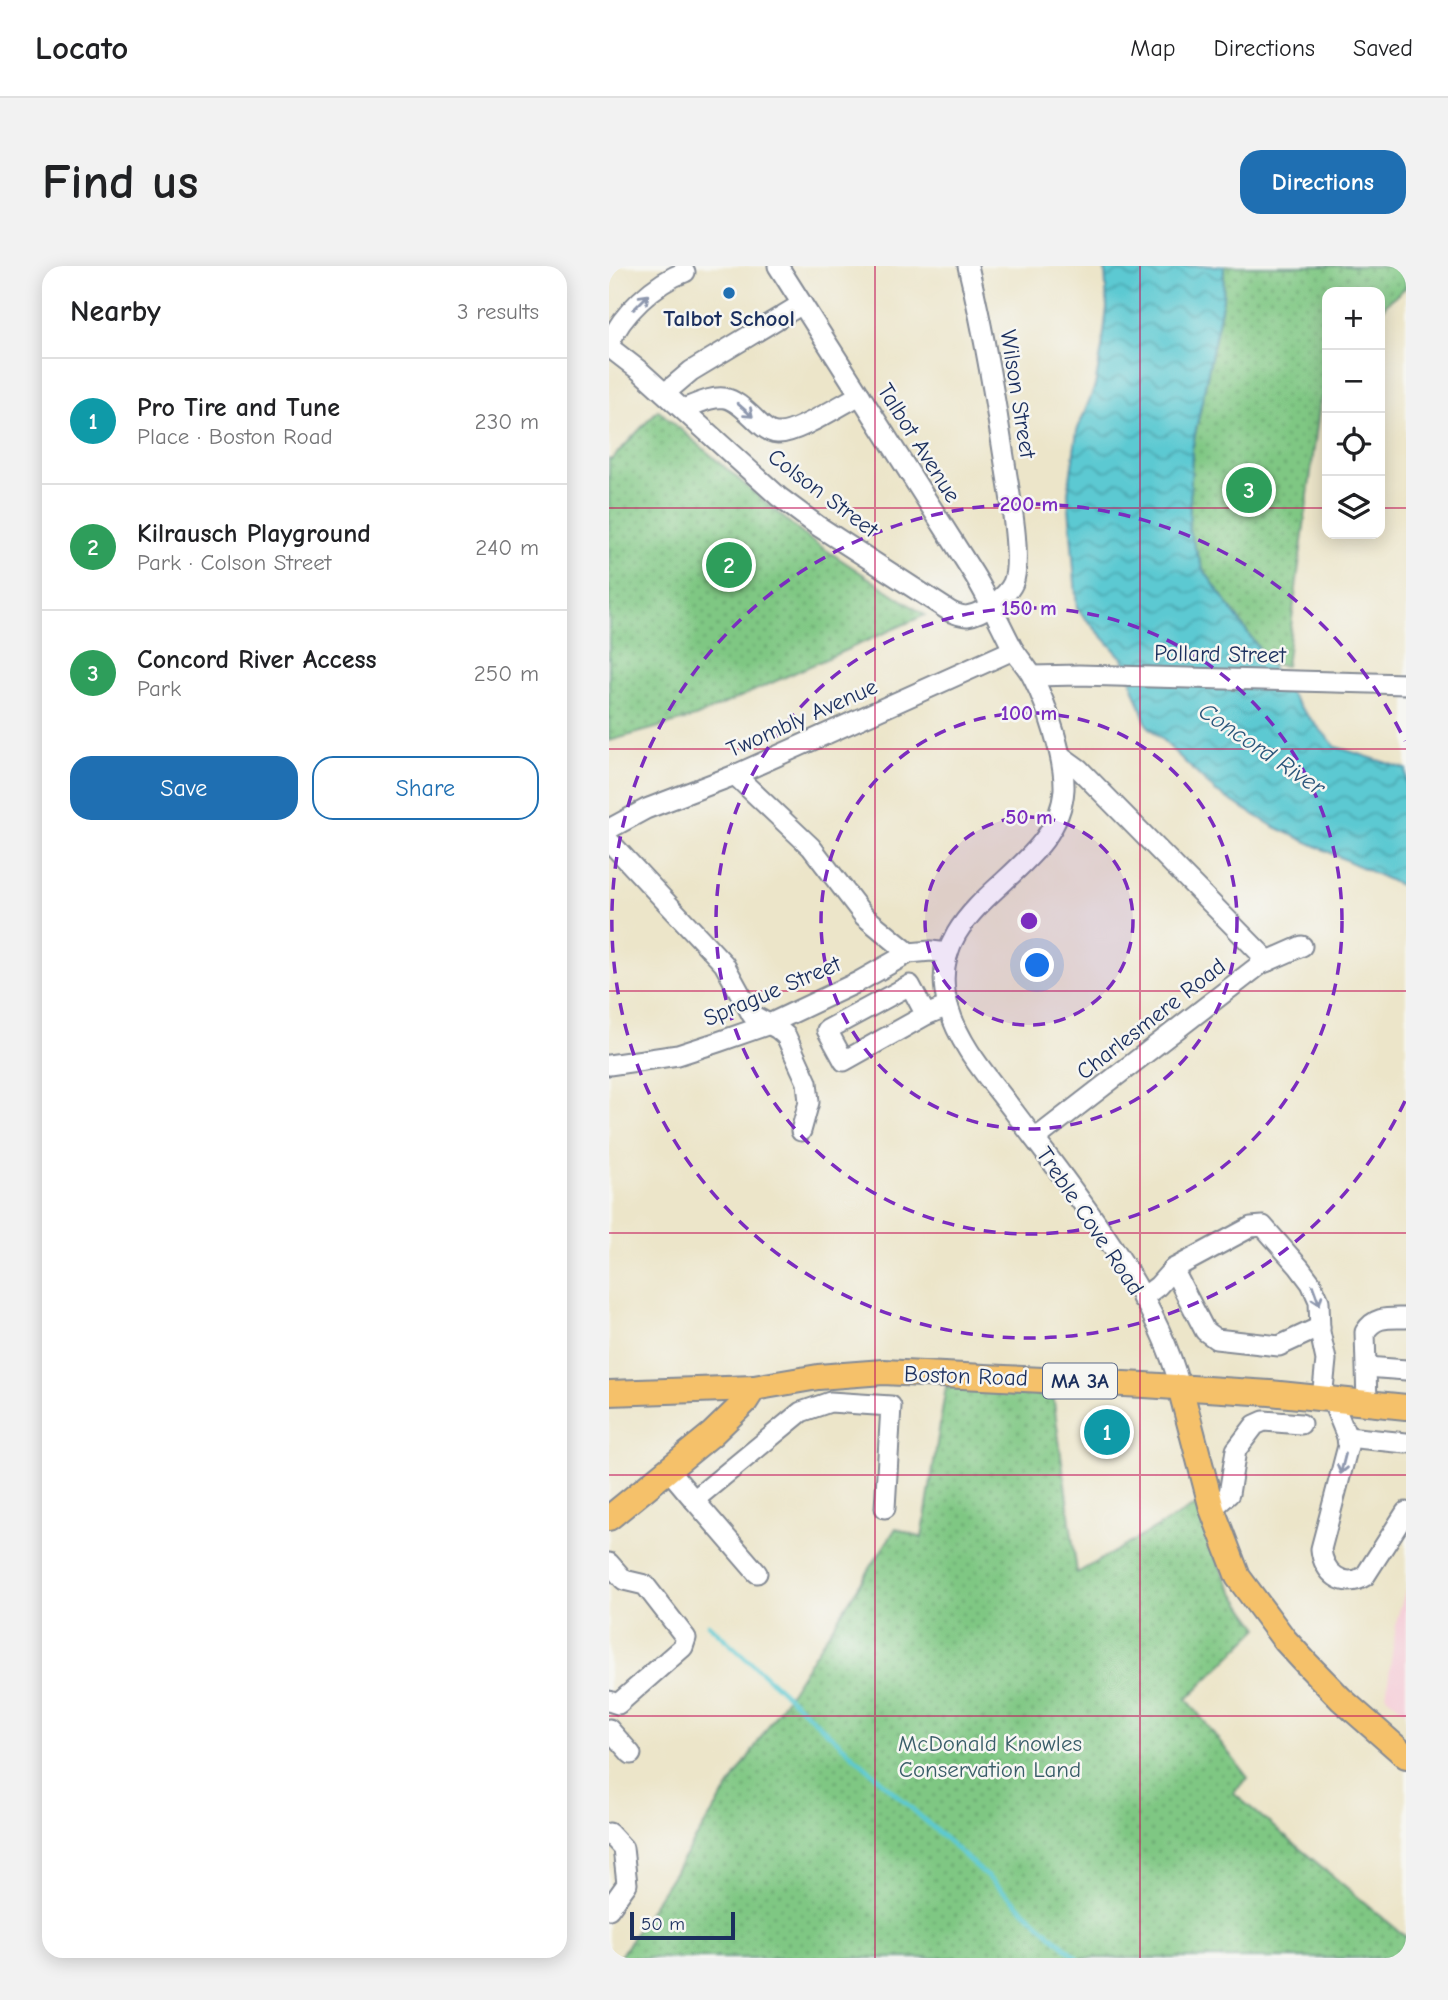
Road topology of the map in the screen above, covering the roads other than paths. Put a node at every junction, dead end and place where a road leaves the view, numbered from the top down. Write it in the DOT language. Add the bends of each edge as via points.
graph roads {
  1 [pos="778,266"];
  2 [pos="968,266"];
  3 [pos="688,268"];
  4 [pos="802,304"];
  5 [pos="609,346"];
  6 [pos="665,393"];
  7 [pos="860,395"];
  8 [pos="683,409"];
  9 [pos="992,604"];
  10 [pos="1013,650"];
  11 [pos="1033,676"];
  12 [pos="1406,684"];
  13 [pos="1061,756"];
  14 [pos="735,775"];
  15 [pos="609,829"];
  16 [pos="609,841"];
  17 [pos="1302,946"];
  18 [pos="909,953"];
  19 [pos="948,953"];
  20 [pos="1268,961"];
  21 [pos="948,1006"];
  22 [pos="926,1015"];
  23 [pos="767,1024"];
  24 [pos="609,1065"];
  25 [pos="801,1132"];
  26 [pos="1035,1139"];
  27 [pos="1173,1269"];
  28 [pos="1142,1298"];
  29 [pos="1406,1318"];
  30 [pos="1320,1327"];
  31 [pos="1367,1367"];
  32 [pos="1406,1370"];
  33 [pos="1180,1387"];
  34 [pos="754,1388"];
  35 [pos="609,1393"];
  36 [pos="1327,1399"];
  37 [pos="1367,1403"];
  38 [pos="1406,1407"];
  39 [pos="1301,1424"];
  40 [pos="1347,1437"];
  41 [pos="1406,1443"];
  42 [pos="667,1469"];
  43 [pos="694,1500"];
  44 [pos="885,1508"];
  45 [pos="1212,1509"];
  46 [pos="1406,1512"];
  47 [pos="609,1518"];
  48 [pos="609,1563"];
  49 [pos="757,1573"];
  50 [pos="624,1580"];
  51 [pos="609,1594"];
  52 [pos="609,1701"];
  53 [pos="609,1729"];
  54 [pos="631,1754"];
  55 [pos="1406,1756"];
  56 [pos="609,1833"];
  57 [pos="609,1909"];
  1 -- 4 [label="street, Talbot Avenue"];
  2 -- 9 [label="street, Wilson Street" via="984,331 1014,521 1014,583"];
  5 -- 3 [label="street, one-way" via="614,332 644,297"];
  4 -- 6 [label="street" via="691,371"];
  4 -- 7 [label="street, Talbot Avenue"];
  5 -- 6 [label="street, Colson Street"];
  6 -- 8 [label="street, Colson Street"];
  8 -- 7 [label="street, one-way" via="723,396 776,433 797,428"];
  7 -- 9 [label="street, Talbot Avenue"];
  8 -- 9 [label="street, Colson Street" via="779,497 951,612 970,616"];
  9 -- 10 [label="street, Talbot Avenue"];
  10 -- 11 [label="street"];
  10 -- 14 [label="street, Twombly Avenue"];
  11 -- 12 [label="street, Pollard Street"];
  11 -- 13 [label="street, Treble Cove Road"];
  13 -- 19 [label="street, Treble Cove Road" via="1064,792 1050,832 969,913"];
  13 -- 20 [label="street"];
  14 -- 15 [label="street, Twombly Avenue" via="646,809"];
  14 -- 18 [label="street" via="811,848 864,916"];
  16 -- 23 [label="street" via="724,964 753,1015"];
  17 -- 20 [label="street, Charlesmere Road"];
  18 -- 19 [label="street, Sprague Street"];
  18 -- 23 [label="street, Sprague Street"];
  19 -- 21 [label="street, Treble Cove Road"];
  20 -- 26 [label="street, Charlesmere Road"];
  21 -- 22 [label="street"];
  21 -- 26 [label="street, Treble Cove Road" via="964,1043"];
  22 -- 22 [label="street" via="910,985 827,1030 844,1061"];
  23 -- 24 [label="street, Sprague Street" via="678,1055"];
  23 -- 25 [label="street" via="786,1036 807,1082 809,1102"];
  26 -- 28 [label="street, Treble Cove Road" via="1098,1226"];
  27 -- 28 [label="street"];
  27 -- 30 [label="street" via="1205,1331 1216,1339 1279,1346"];
  27 -- 30 [label="street, one-way" via="1258,1225 1267,1228 1311,1283 1319,1301"];
  28 -- 33 [label="street, Treble Cove Road" via="1172,1356"];
  29 -- 31 [label="street" via="1380,1318 1370,1324 1365,1332"];
  30 -- 36 [label="street"];
  31 -- 32 [label="street"];
  31 -- 37 [label="street"];
  33 -- 34 [label="main road, Boston Road / MA 3A" via="883,1372"];
  33 -- 36 [label="main road, Boston Road / MA 3A"];
  33 -- 45 [label="main road, Treble Cove Road"];
  34 -- 35 [label="main road, Boston Road / MA 3A"];
  34 -- 42 [label="main road" via="712,1434"];
  36 -- 37 [label="main road, Boston Road / MA 3A"];
  36 -- 40 [label="street"];
  37 -- 38 [label="main road, Boston Road / MA 3A"];
  39 -- 45 [label="street" via="1264,1421 1255,1425 1237,1450 1229,1494"];
  40 -- 41 [label="street"];
  40 -- 46 [label="street, one-way" via="1321,1549 1331,1573 1345,1581 1365,1576"];
  42 -- 43 [label="street"];
  42 -- 47 [label="main road"];
  43 -- 44 [label="street" via="801,1412 830,1402 891,1406"];
  43 -- 49 [label="street"];
  45 -- 55 [label="main road, Treble Cove Road" via="1238,1577 1284,1639 1341,1699"];
  48 -- 50 [label="street"];
  50 -- 51 [label="street"];
  50 -- 52 [label="street" via="645,1585 687,1638 683,1647 618,1704"];
  53 -- 54 [label="street"];
  56 -- 57 [label="street" via="623,1848 627,1884"];
}
